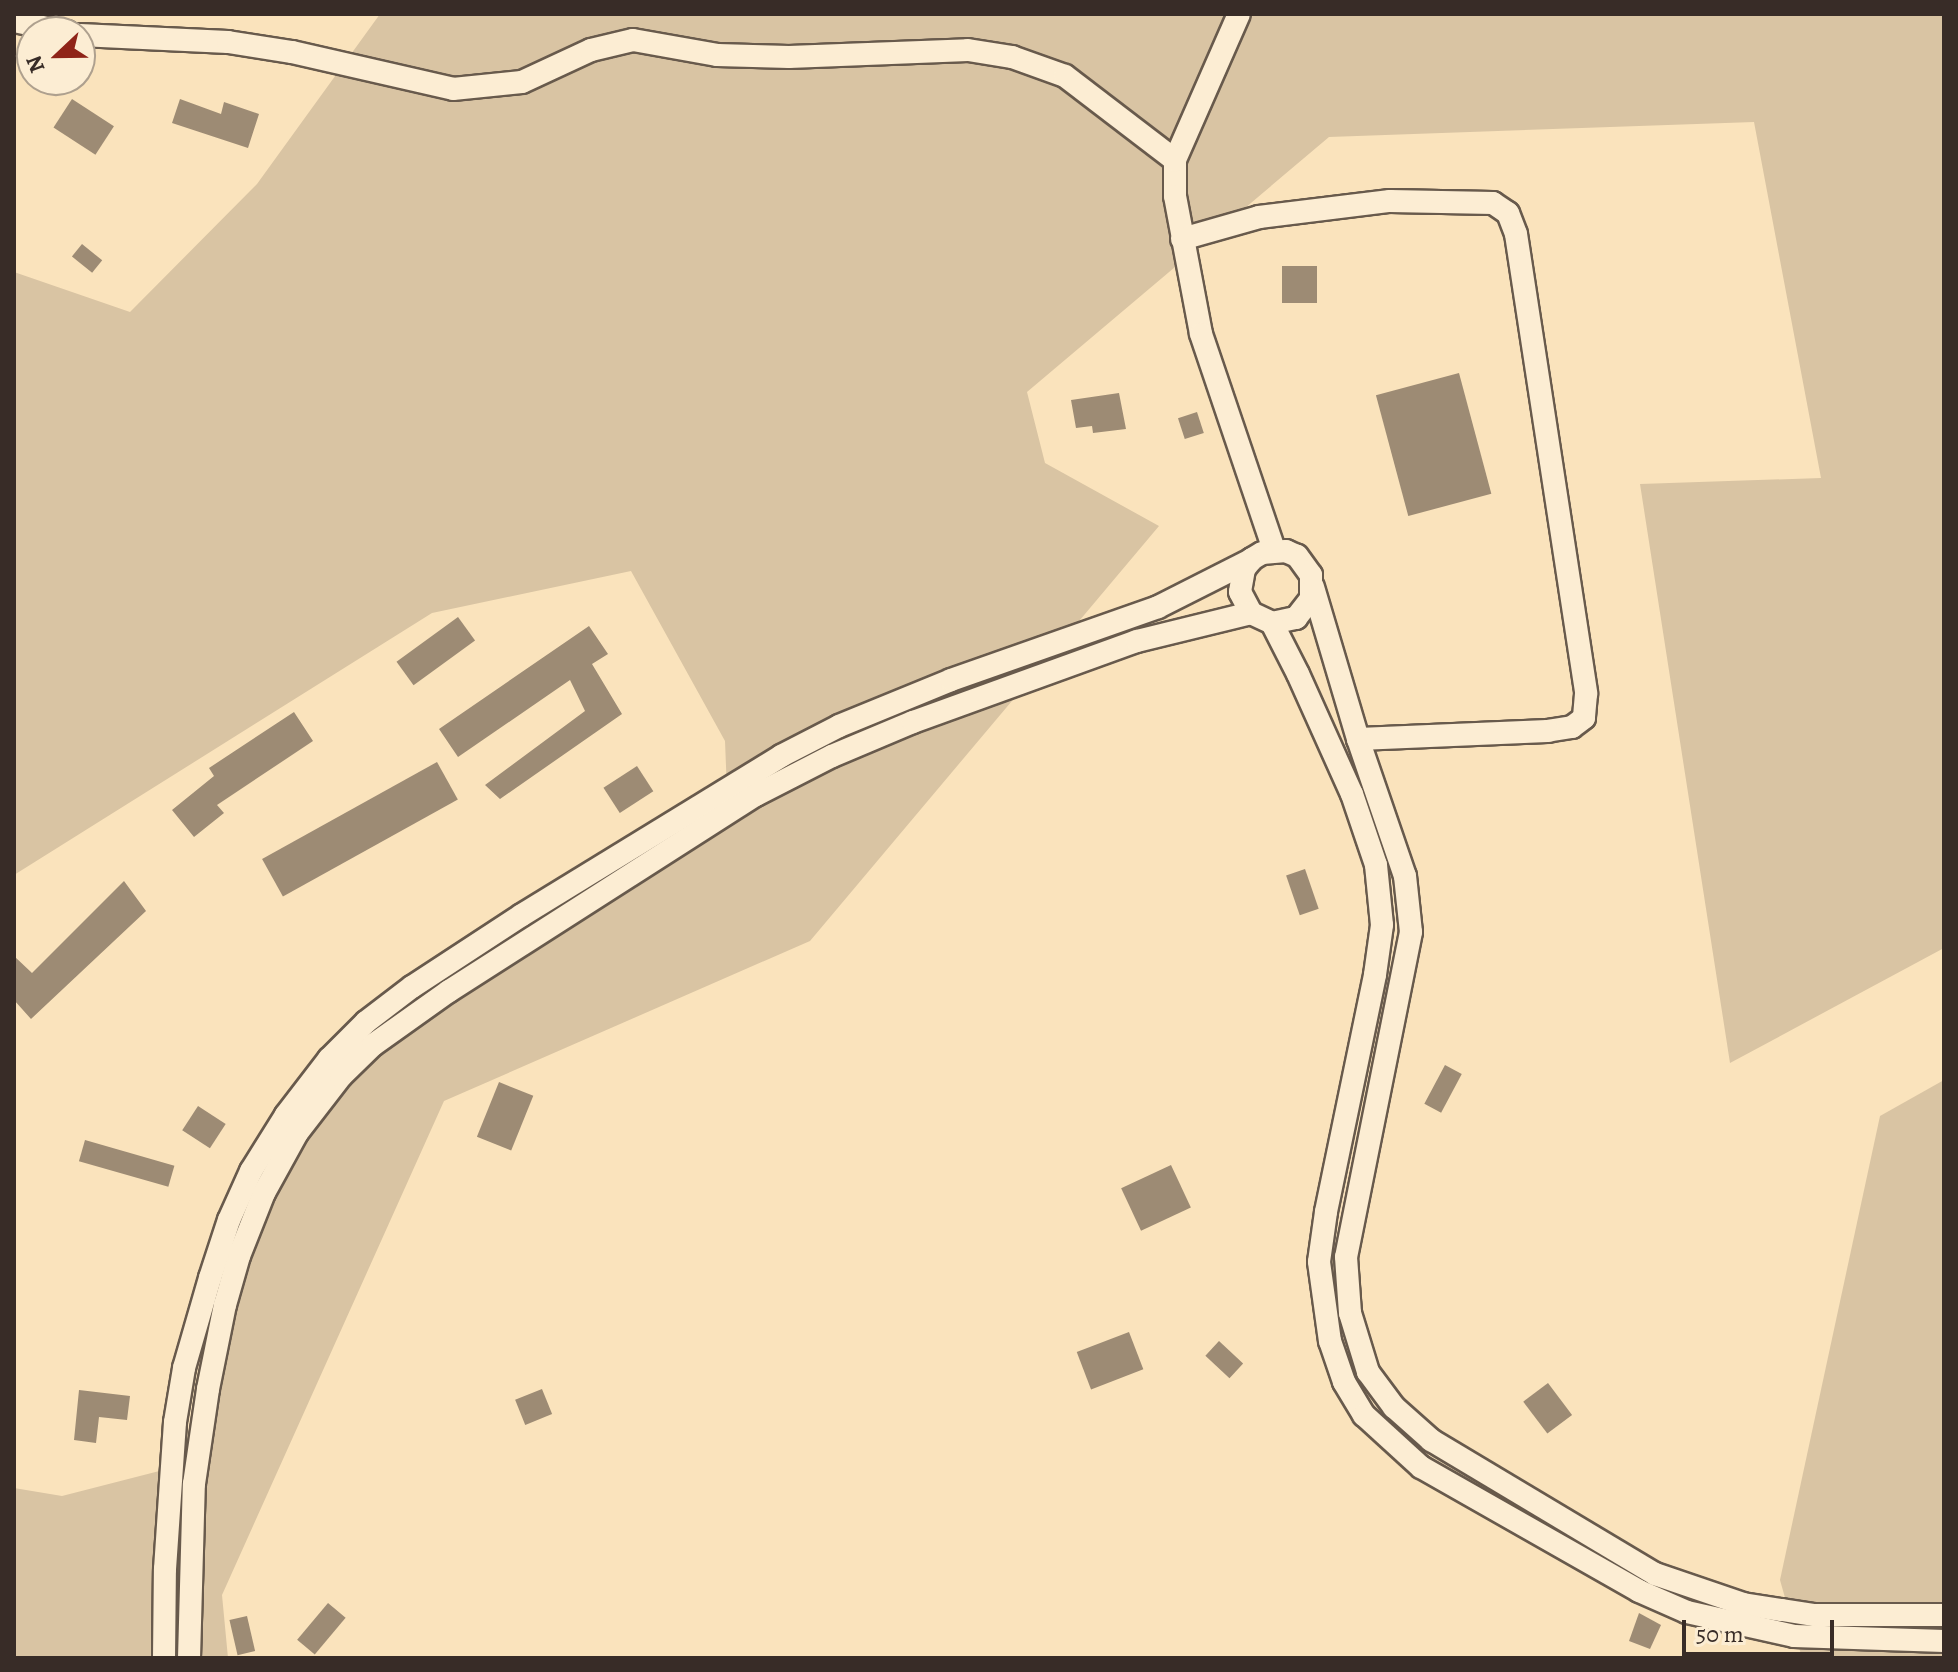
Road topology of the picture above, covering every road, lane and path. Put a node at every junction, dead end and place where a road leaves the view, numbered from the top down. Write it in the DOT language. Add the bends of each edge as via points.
graph roads {
  1 [pos="1239,14"];
  2 [pos="96,36"];
  3 [pos="1175,160"];
  4 [pos="1182,239"];
  5 [pos="1274,550"];
  6 [pos="1252,559"];
  7 [pos="1313,587"];
  8 [pos="1251,613"];
  9 [pos="1272,623"];
  10 [pos="1358,739"];
  11 [pos="1944,1615"];
  12 [pos="1944,1641"];
  13 [pos="164,1658"];
  14 [pos="189,1658"];
  1 -- 3 [label="street"];
  2 -- 3 [label="street" via="228,42 453,89 522,82 591,50 633,40 717,55 968,50 1012,57 1065,76"];
  3 -- 4 [label="street"];
  4 -- 5 [label="street" via="1201,334"];
  4 -- 10 [label="street" via="1259,217 1390,201 1493,203 1508,213 1516,234 1586,694 1584,718 1572,727 1548,731"];
  5 -- 6 [label="street"];
  5 -- 7 [label="street" via="1297,556"];
  6 -- 8 [label="street" via="1244,569 1240,592"];
  6 -- 13 [label="street" via="1158,607 951,680 781,756 412,987 329,1059 251,1171 229,1220 184,1368 169,1490"];
  7 -- 9 [label="street" via="1305,610 1296,618"];
  7 -- 10 [label="street"];
  8 -- 9 [label="street"];
  8 -- 14 [label="street" via="1137,641 956,706 832,756 769,788 449,991 373,1045 341,1076 297,1133 264,1193 225,1305 194,1484"];
  9 -- 12 [label="street" via="1352,794 1376,865 1382,925 1375,975 1319,1262 1330,1341 1344,1382 1364,1415 1421,1467 1639,1591 1687,1612 1794,1636"];
  10 -- 11 [label="street" via="1405,876 1411,932 1346,1257 1350,1313 1368,1372 1394,1407 1431,1440 1655,1574 1743,1604 1815,1615"];
}
